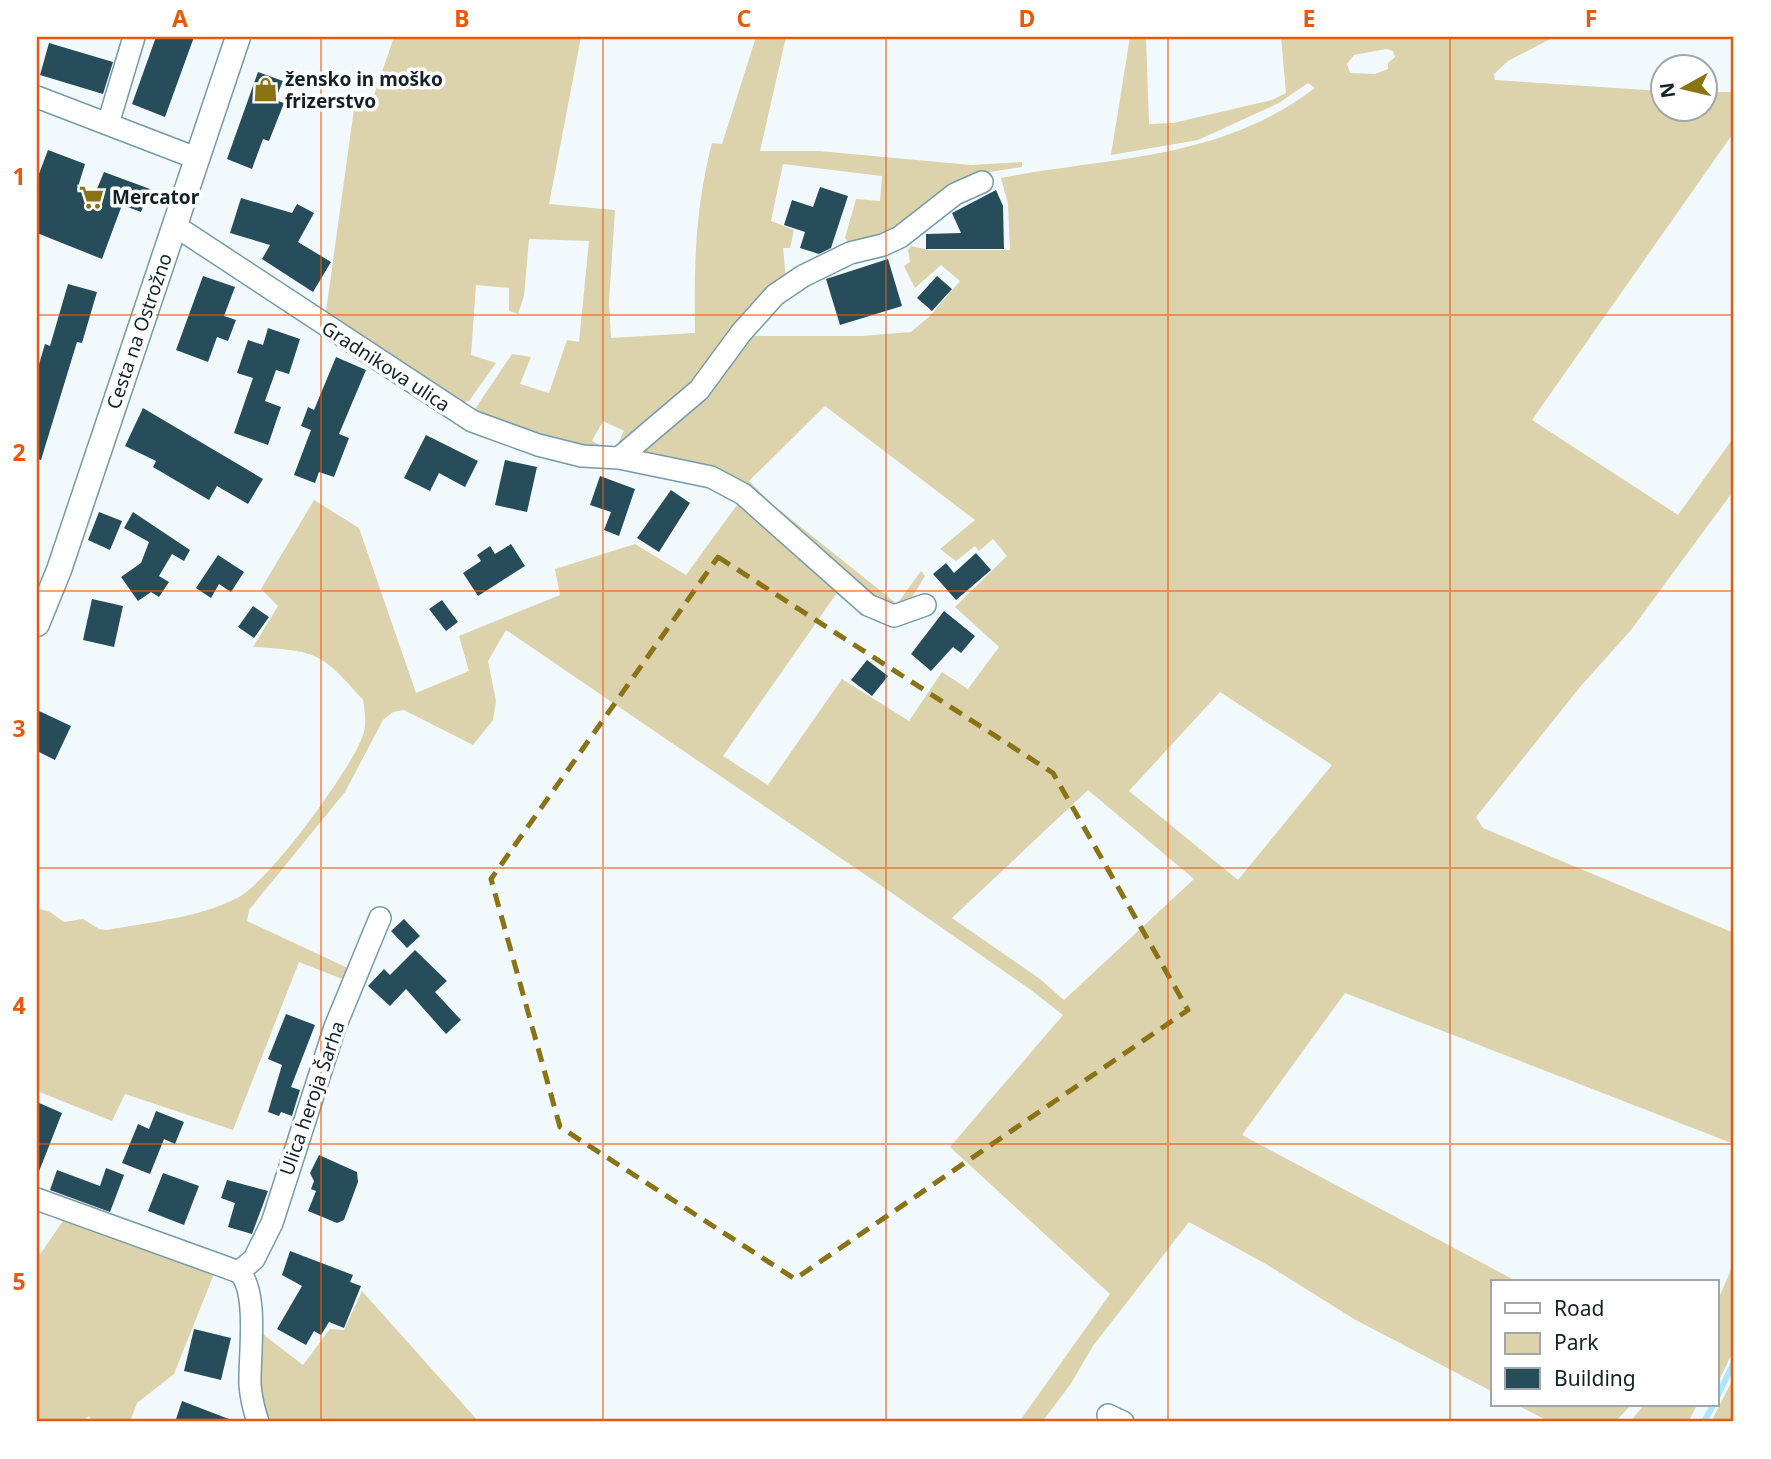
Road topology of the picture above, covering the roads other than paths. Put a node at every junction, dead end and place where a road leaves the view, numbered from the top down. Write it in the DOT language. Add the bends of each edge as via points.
graph roads {
  1 [pos="134,37"];
  2 [pos="239,37"];
  3 [pos="37,97"];
  4 [pos="108,124"];
  5 [pos="196,158"];
  6 [pos="982,182"];
  7 [pos="174,225"];
  8 [pos="619,458"];
  9 [pos="925,605"];
  10 [pos="37,624"];
  11 [pos="380,918"];
  12 [pos="37,1199"];
  13 [pos="239,1272"];
  14 [pos="258,1422"];
  1 -- 4 [label="street"];
  2 -- 5 [label="street, Cesta na Ostrožno"];
  3 -- 4 [label="street"];
  4 -- 5 [label="street"];
  5 -- 7 [label="street, Cesta na Ostrožno"];
  6 -- 8 [label="street" via="956,194 900,237 850,253 775,295 698,390"];
  7 -- 8 [label="street, Gradnikova ulica" via="472,421 538,445 582,456"];
  7 -- 10 [label="street, Cesta na Ostrožno"];
  8 -- 9 [label="street, Gradnikova ulica" via="711,477 743,494 848,589 885,614 906,613"];
  11 -- 13 [label="street, Ulica heroja Šarha" via="335,1027 272,1223 254,1259"];
  12 -- 13 [label="street"];
  13 -- 14 [label="street" via="246,1278 250,1294 250,1385"];
}
